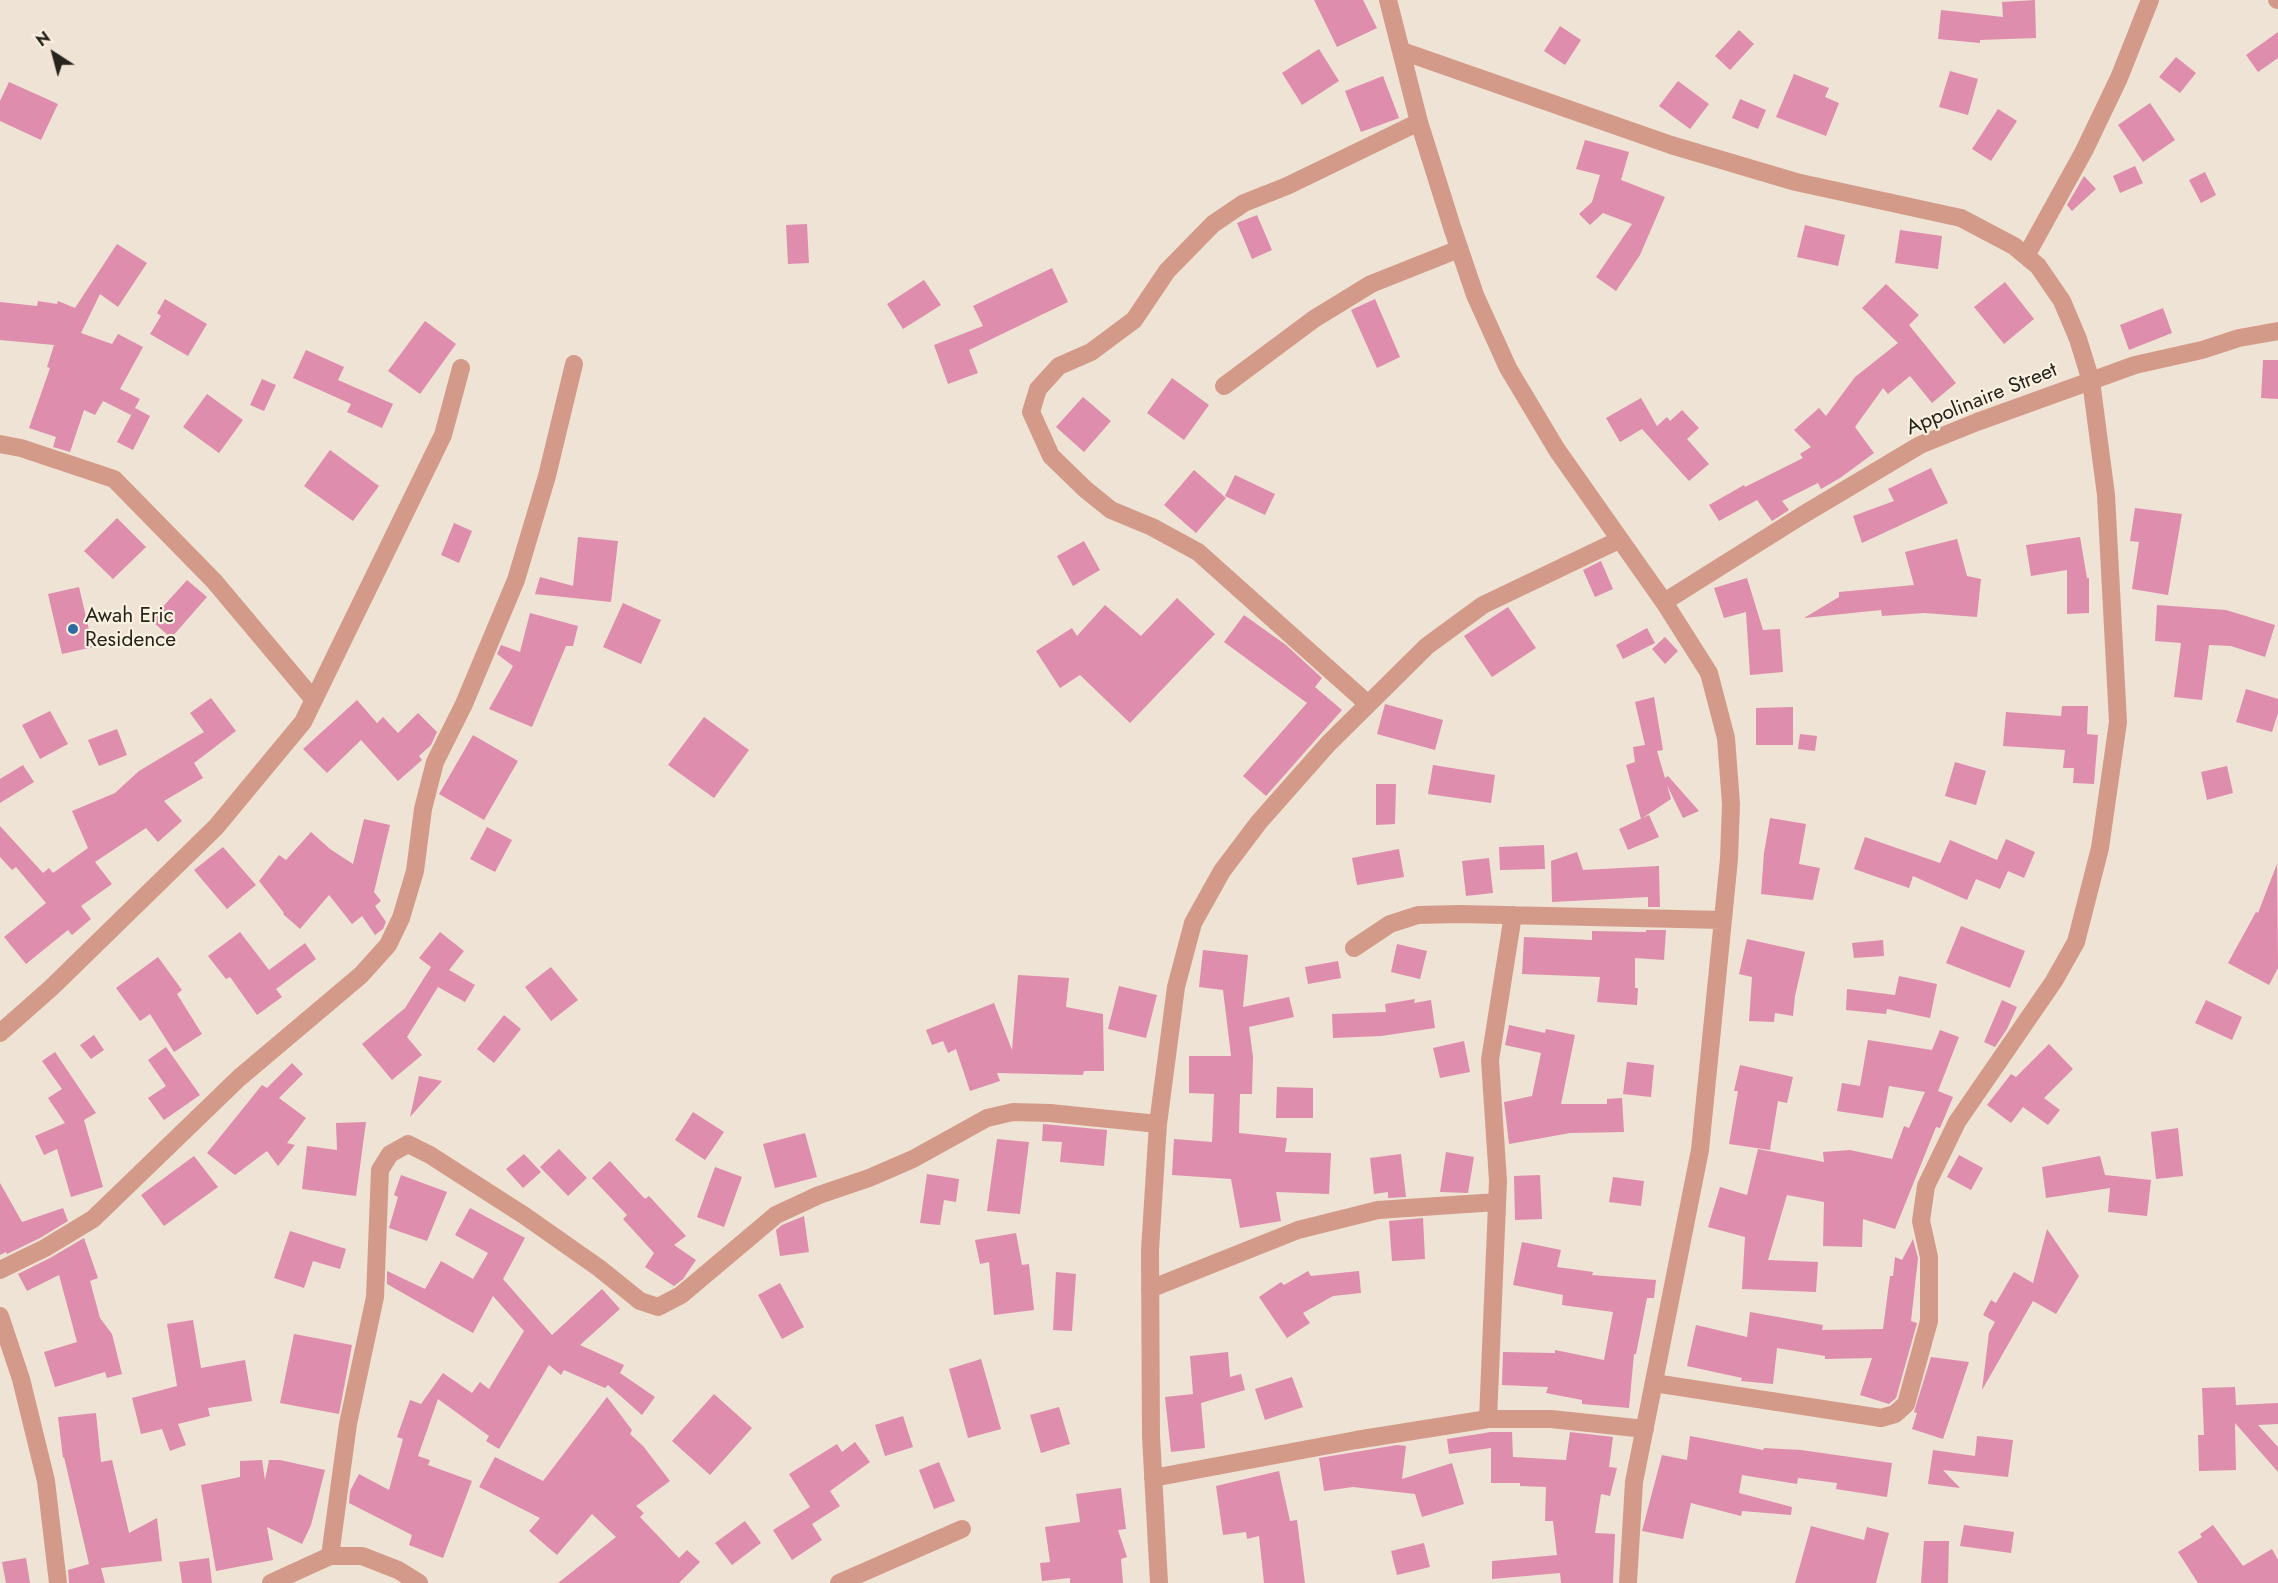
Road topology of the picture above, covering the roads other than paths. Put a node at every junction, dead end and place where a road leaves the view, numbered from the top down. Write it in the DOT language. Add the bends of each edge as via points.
graph roads {
  1 [pos="1388,0"];
  2 [pos="2150,0"];
  3 [pos="1402,51"];
  4 [pos="1419,122"];
  5 [pos="1460,249"];
  6 [pos="2026,256"];
  7 [pos="2278,331"];
  8 [pos="574,364"];
  9 [pos="461,368"];
  10 [pos="2091,381"];
  11 [pos="1224,386"];
  12 [pos="0,444"];
  13 [pos="1620,540"];
  14 [pos="1664,602"];
  15 [pos="315,700"];
  16 [pos="1368,704"];
  17 [pos="1513,915"];
  18 [pos="1723,920"];
  19 [pos="1354,948"];
  20 [pos="0,1033"];
  21 [pos="1158,1124"];
  22 [pos="1497,1202"];
  23 [pos="0,1270"];
  24 [pos="1150,1289"];
  25 [pos="0,1316"];
  26 [pos="1654,1383"];
  27 [pos="1488,1419"];
  28 [pos="1644,1429"];
  29 [pos="1153,1478"];
  30 [pos="962,1529"];
  31 [pos="330,1556"];
  32 [pos="58,1583"];
  33 [pos="271,1583"];
  34 [pos="419,1583"];
  35 [pos="839,1583"];
  36 [pos="1159,1583"];
  37 [pos="1628,1583"];
  1 -- 3 [label="street"];
  2 -- 6 [label="street" via="2084,151"];
  3 -- 4 [label="street"];
  3 -- 6 [label="street" via="1671,145 1796,182 1961,218"];
  4 -- 5 [label="street"];
  4 -- 16 [label="street" via="1244,203 1213,224 1167,271 1134,320 1091,352 1059,366 1038,389 1031,411 1051,456 1085,489 1111,510 1198,552"];
  5 -- 11 [label="street" via="1371,284 1314,319"];
  5 -- 13 [label="street" via="1475,295 1508,368 1557,450"];
  6 -- 10 [label="street" via="2038,266 2062,301"];
  7 -- 10 [label="street, Appolinaire Street" via="2135,365"];
  8 -- 23 [label="street" via="516,580 435,762 423,809 415,871 388,945 361,975 239,1078 93,1220"];
  9 -- 15 [label="street" via="443,435"];
  10 -- 14 [label="street, Appolinaire Street" via="1920,445"];
  10 -- 26 [label="street" via="2106,495 2118,722 2100,848 2076,942 1958,1122 1926,1186 1921,1221 1929,1257 1929,1321 1906,1404 1895,1414 1881,1418"];
  12 -- 15 [label="street" via="114,479 214,580"];
  13 -- 14 [label="street"];
  13 -- 16 [label="street" via="1484,605 1427,646"];
  14 -- 18 [label="street" via="1709,673 1726,738 1731,804"];
  15 -- 20 [label="street" via="303,722 216,826"];
  16 -- 21 [label="street" via="1259,822 1222,871 1193,923 1176,987"];
  17 -- 18 [label="street"];
  17 -- 19 [label="street" via="1418,915 1390,924"];
  17 -- 22 [label="street" via="1490,1060"];
  18 -- 26 [label="street" via="1700,1150"];
  21 -- 24 [label="street"];
  21 -- 31 [label="street" via="1050,1113 1013,1112 987,1118 914,1159 776,1215 681,1295 658,1307 640,1301 534,1222 408,1144 390,1154 380,1170 375,1297 348,1424"];
  22 -- 24 [label="street" via="1378,1210 1298,1230"];
  22 -- 27 [label="street"];
  24 -- 29 [label="street"];
  25 -- 32 [label="street" via="21,1379 46,1481"];
  26 -- 28 [label="street"];
  27 -- 28 [label="street" via="1551,1419"];
  27 -- 29 [label="street"];
  28 -- 37 [label="street" via="1634,1482"];
  29 -- 36 [label="street"];
  30 -- 35 [label="street"];
  31 -- 33 [label="street"];
  31 -- 34 [label="street" via="362,1556"];
}
